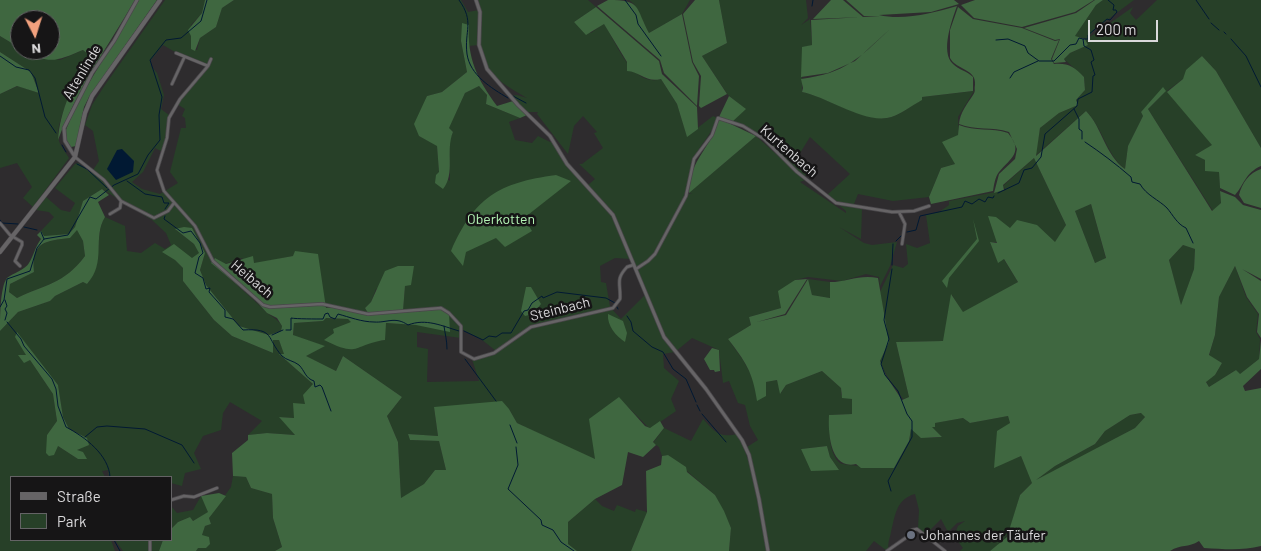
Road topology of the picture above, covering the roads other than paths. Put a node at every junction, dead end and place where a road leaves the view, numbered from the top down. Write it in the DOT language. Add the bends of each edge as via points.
graph roads {
  1 [pos="137,0"];
  2 [pos="160,0"];
  3 [pos="476,0"];
  4 [pos="176,53"];
  5 [pos="184,58"];
  6 [pos="211,59"];
  7 [pos="208,66"];
  8 [pos="172,84"];
  9 [pos="75,158"];
  10 [pos="121,201"];
  11 [pos="174,203"];
  12 [pos="929,206"];
  13 [pos="899,212"];
  14 [pos="110,214"];
  15 [pos="0,222"];
  16 [pos="12,237"];
  17 [pos="902,244"];
  18 [pos="0,252"];
  19 [pos="20,266"];
  20 [pos="636,267"];
  21 [pos="462,329"];
  22 [pos="217,488"];
  23 [pos="172,500"];
  24 [pos="768,551"];
  25 [pos="887,551"];
  26 [pos="945,551"];
  1 -- 9 [label="street, Altenlinde" via="92,72 64,128 64,141"];
  2 -- 9 [label="main road" via="92,96"];
  3 -- 20 [label="street" via="480,12 479,45 492,76 554,141 567,164 612,215"];
  4 -- 5 [label="street"];
  5 -- 7 [label="street"];
  5 -- 8 [label="street"];
  6 -- 7 [label="street"];
  7 -- 11 [label="street" via="180,99 169,118 167,138 157,170 164,191"];
  9 -- 10 [label="street" via="97,173"];
  9 -- 16 [label="main road"];
  10 -- 11 [label="street" via="154,218 168,211"];
  10 -- 14 [label="street" via="120,208"];
  11 -- 21 [label="street, Heibach" via="195,226 212,260 263,305 284,308 322,304 368,314 442,308 455,318"];
  12 -- 13 [label="street, Kurtenbach"];
  13 -- 17 [label="street" via="905,224"];
  13 -- 20 [label="street, Kurtenbach" via="836,203 797,172 764,139 743,126 718,118 712,135 694,159 686,196 655,254"];
  15 -- 16 [label="street"];
  16 -- 18 [label="main road"];
  16 -- 19 [label="street" via="22,244 15,261"];
  20 -- 21 [label="street, Steinbach" via="627,267 620,276 620,299 615,307 530,327 488,356 474,359 462,355"];
  20 -- 24 [label="street" via="664,337 706,389 746,448"];
  22 -- 23 [label="street" via="194,497"];
  25 -- 26 [label="street" via="917,529"];
}
